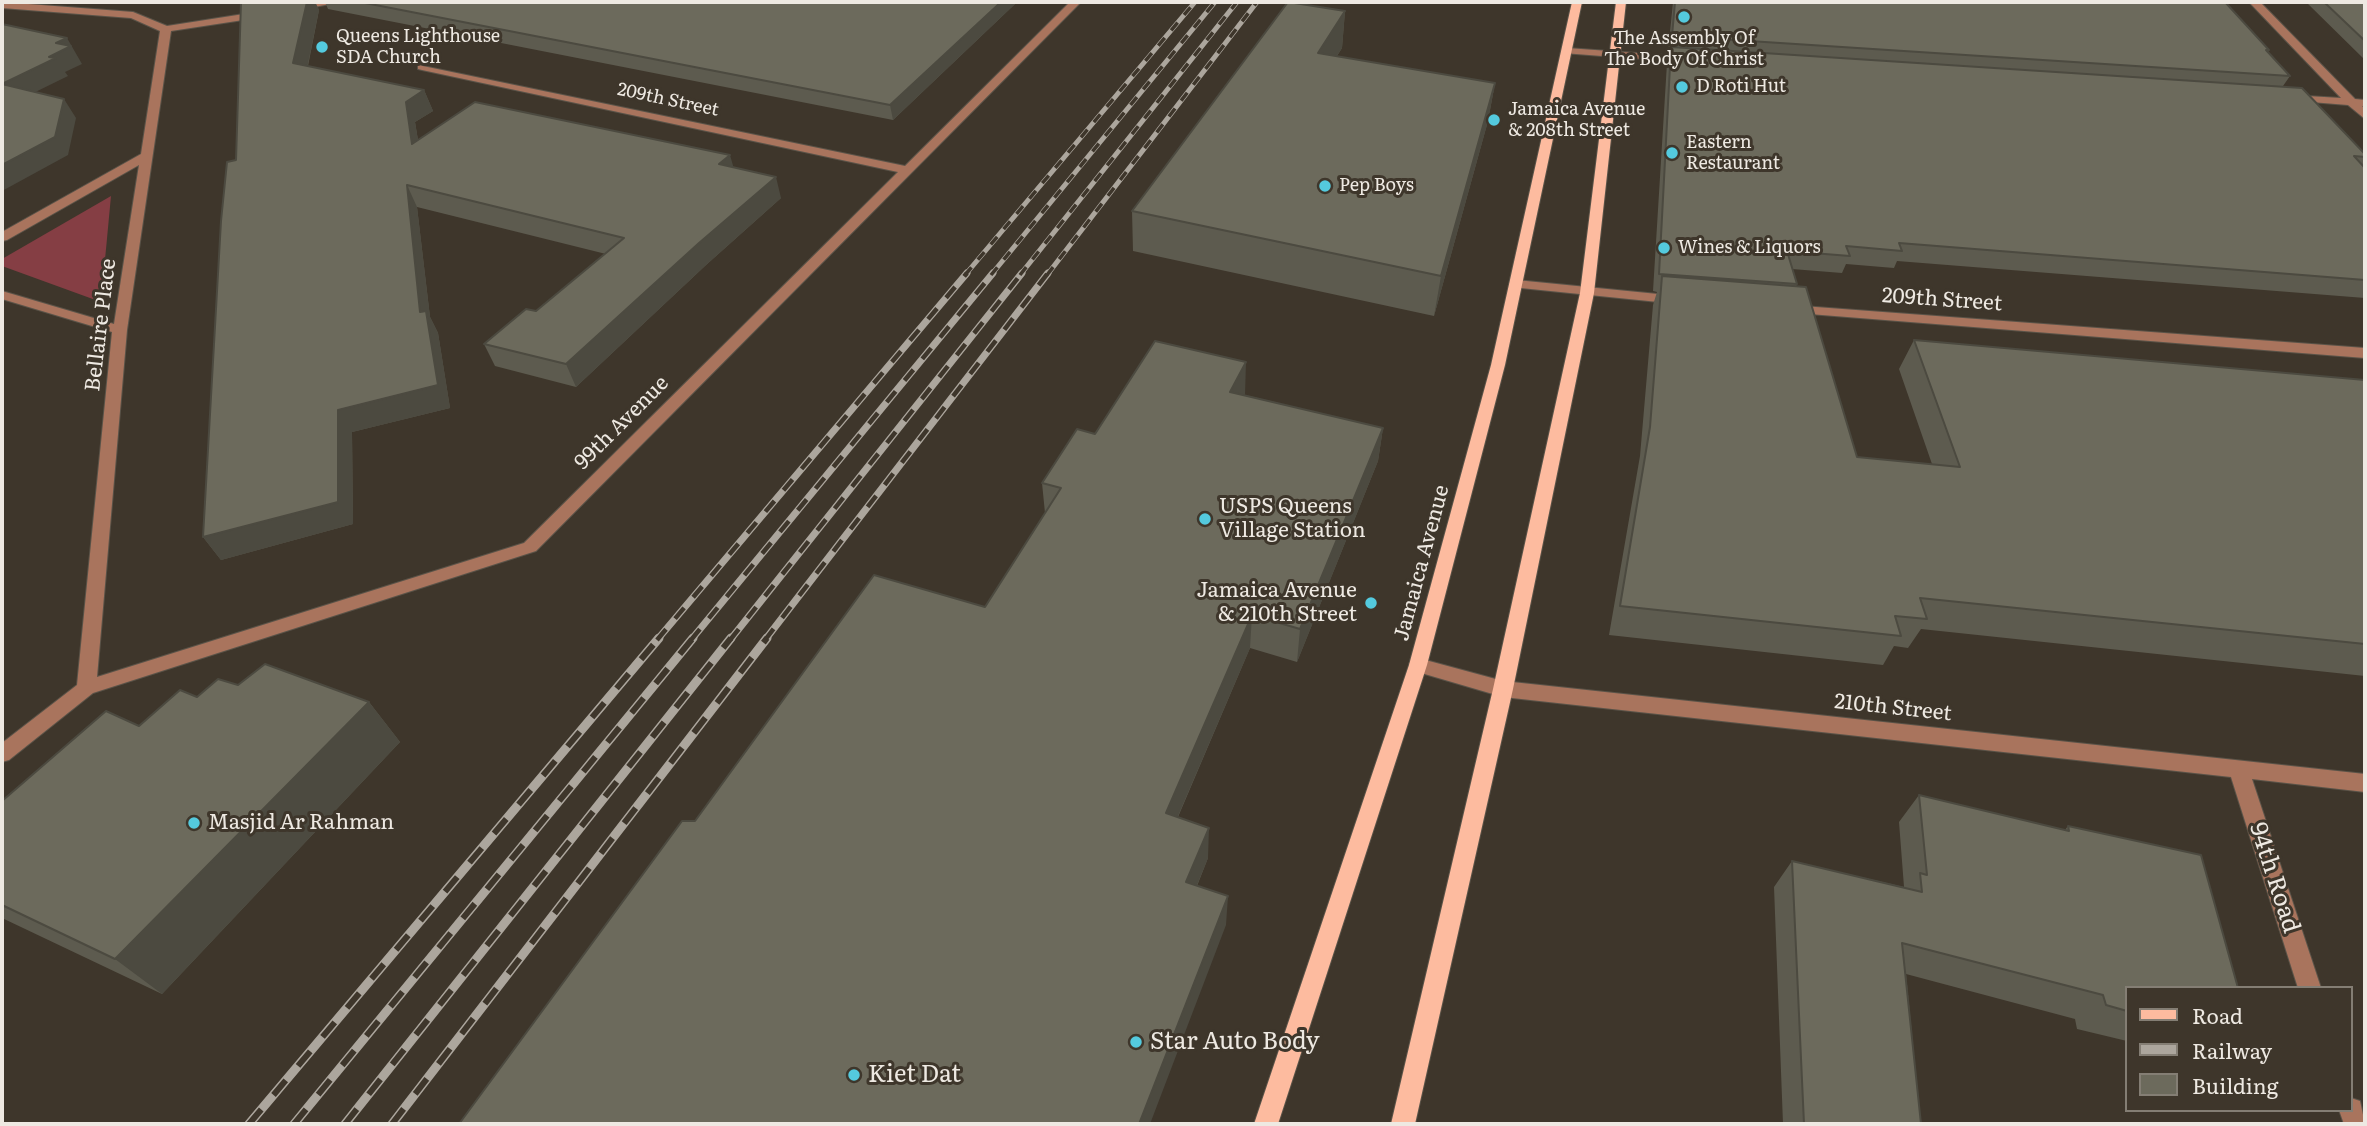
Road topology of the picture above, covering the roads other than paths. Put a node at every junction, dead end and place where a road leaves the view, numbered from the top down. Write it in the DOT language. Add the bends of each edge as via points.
graph roads {
  1 [pos="335,2"];
  2 [pos="1076,2"];
  3 [pos="1577,2"];
  4 [pos="1621,2"];
  5 [pos="2255,2"];
  6 [pos="2,5"];
  7 [pos="283,10"];
  8 [pos="270,12"];
  9 [pos="166,29"];
  10 [pos="1567,51"];
  11 [pos="1613,55"];
  12 [pos="1702,60"];
  13 [pos="422,67"];
  14 [pos="2278,97"];
  15 [pos="2352,102"];
  16 [pos="2365,103"];
  17 [pos="2365,116"];
  18 [pos="146,156"];
  19 [pos="907,170"];
  20 [pos="2,237"];
  21 [pos="1516,284"];
  22 [pos="1587,293"];
  23 [pos="2,295"];
  24 [pos="1691,301"];
  25 [pos="1774,308"];
  26 [pos="120,330"];
  27 [pos="2365,353"];
  28 [pos="1419,666"];
  29 [pos="86,688"];
  30 [pos="1503,689"];
  31 [pos="2,754"];
  32 [pos="2238,768"];
  33 [pos="2365,783"];
  34 [pos="2309,986"];
  35 [pos="1266,1124"];
  36 [pos="1403,1124"];
  1 -- 7 [label="street"];
  2 -- 19 [label="street, 99th Avenue"];
  3 -- 10 [label="main road, Jamaica Avenue"];
  4 -- 11 [label="main road"];
  5 -- 15 [label="street"];
  6 -- 9 [label="street" via="133,15"];
  8 -- 9 [label="street"];
  9 -- 18 [label="street, Bellaire Place"];
  10 -- 11 [label="street"];
  10 -- 21 [label="main road, Jamaica Avenue"];
  11 -- 12 [label="street"];
  11 -- 22 [label="main road"];
  13 -- 19 [label="street, 209th Street"];
  14 -- 15 [label="street"];
  15 -- 16 [label="street"];
  15 -- 17 [label="street"];
  18 -- 20 [label="street"];
  18 -- 26 [label="street, Bellaire Place"];
  19 -- 29 [label="street, 99th Avenue" via="530,547"];
  21 -- 22 [label="street"];
  21 -- 28 [label="main road, Jamaica Avenue"];
  22 -- 24 [label="street"];
  22 -- 30 [label="main road"];
  23 -- 26 [label="street"];
  25 -- 27 [label="street, 209th Street"];
  26 -- 29 [label="street, Bellaire Place"];
  28 -- 30 [label="street, 210th Street"];
  28 -- 35 [label="main road, Jamaica Avenue"];
  29 -- 31 [label="street"];
  30 -- 32 [label="street, 210th Street"];
  30 -- 36 [label="main road"];
  32 -- 33 [label="street, 210th Street"];
  32 -- 34 [label="street, 94th Road"];
}
